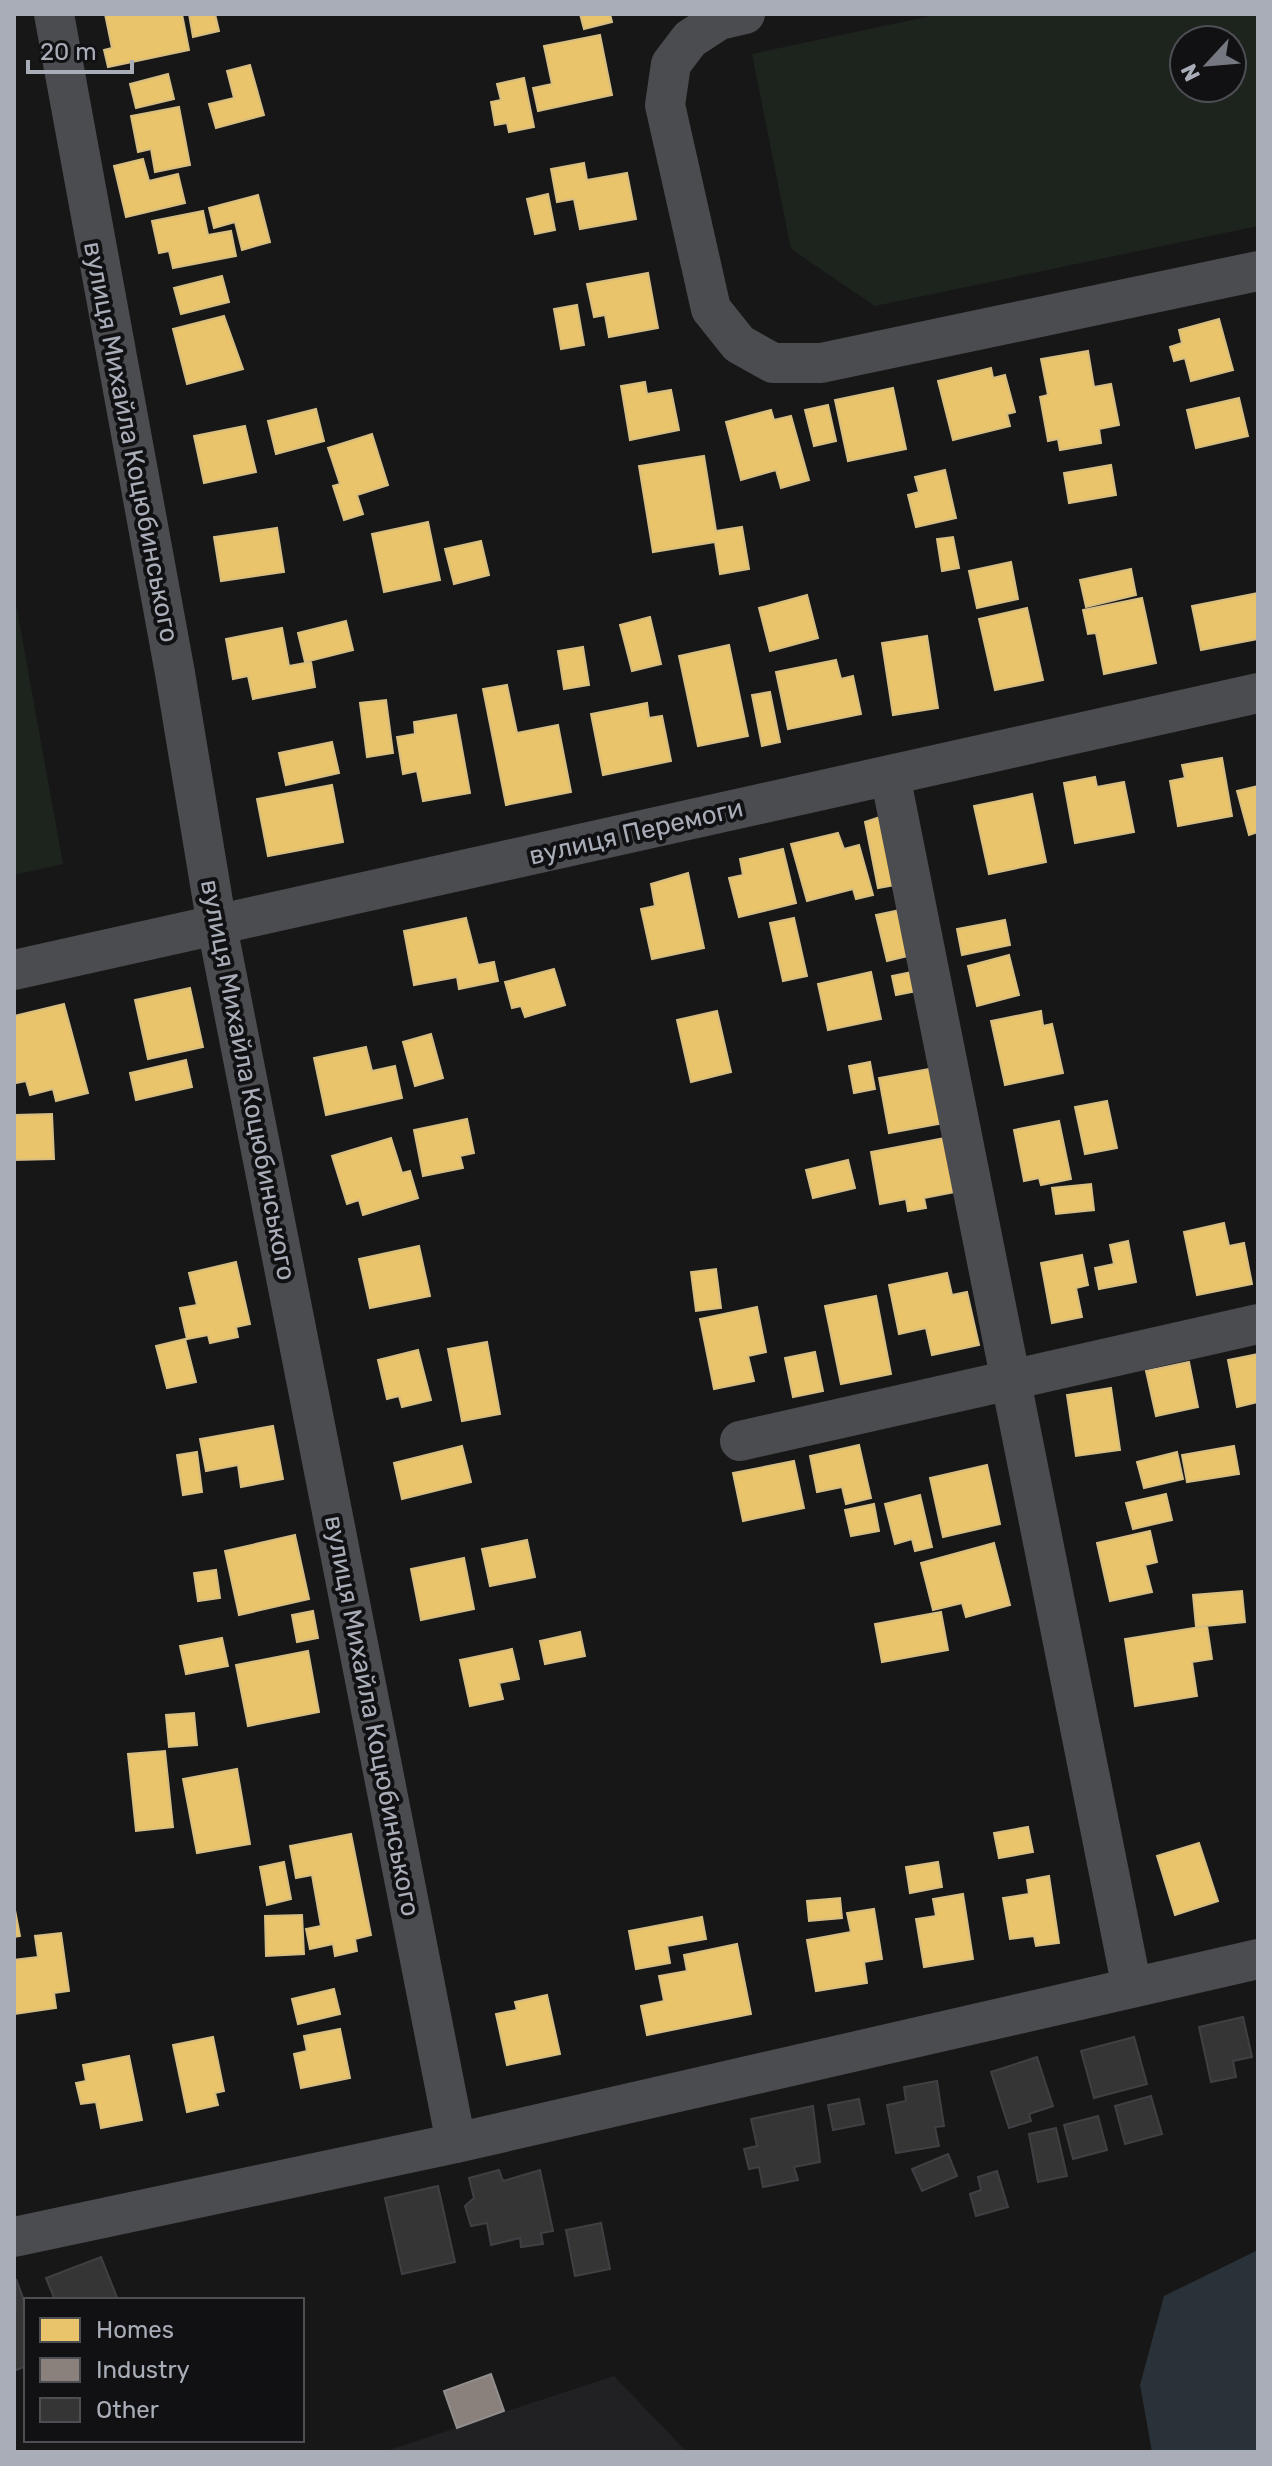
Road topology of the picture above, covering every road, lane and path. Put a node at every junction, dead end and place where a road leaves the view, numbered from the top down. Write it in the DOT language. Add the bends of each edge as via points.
graph roads {
  1 [pos="54,14"];
  2 [pos="745,14"];
  3 [pos="1258,271"];
  4 [pos="1258,693"];
  5 [pos="890,775"];
  6 [pos="217,926"];
  7 [pos="14,970"];
  8 [pos="1258,1324"];
  9 [pos="1008,1381"];
  10 [pos="740,1441"];
  11 [pos="1258,1959"];
  12 [pos="1132,1988"];
  13 [pos="456,2143"];
  14 [pos="14,2237"];
  1 -- 6 [label="street, вулиця Михайла Коцюбинського"];
  2 -- 3 [label="street" via="719,20 690,39 671,64 665,105 711,309 739,344 773,363 821,363"];
  4 -- 5 [label="street, вулиця Перемоги"];
  5 -- 6 [label="street, вулиця Перемоги"];
  5 -- 9 [label="street"];
  6 -- 7 [label="street, вулиця Перемоги"];
  6 -- 13 [label="street, вулиця Михайла Коцюбинського"];
  8 -- 9 [label="street"];
  9 -- 10 [label="street"];
  9 -- 12 [label="street"];
  11 -- 12 [label="street"];
  12 -- 13 [label="street"];
  13 -- 14 [label="street"];
}
